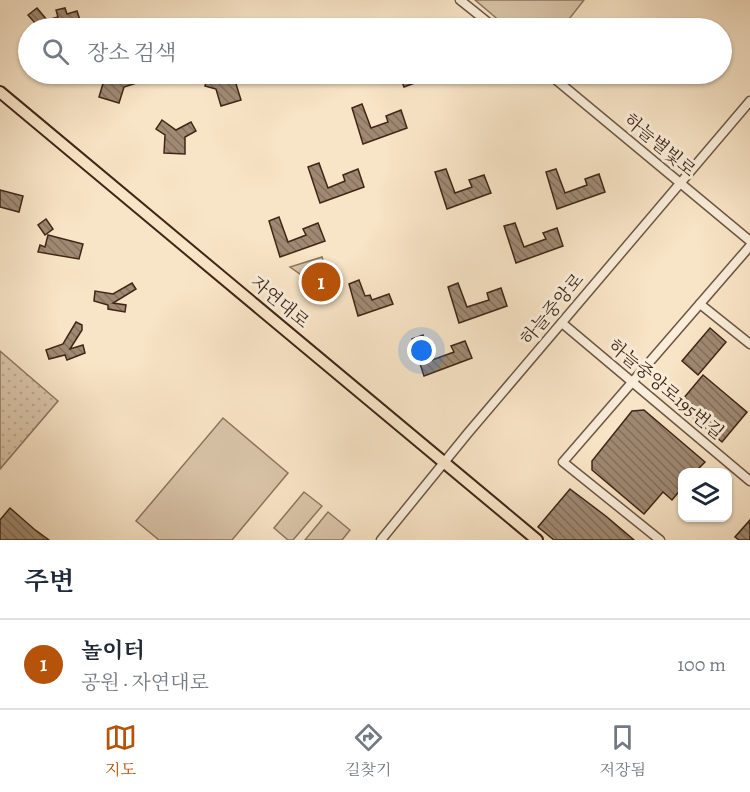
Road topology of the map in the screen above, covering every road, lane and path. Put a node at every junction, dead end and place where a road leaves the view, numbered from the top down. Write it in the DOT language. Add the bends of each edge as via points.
graph roads {
  1 [pos="460,0"];
  2 [pos="482,18"];
  3 [pos="561,84"];
  4 [pos="0,92"];
  5 [pos="750,101"];
  6 [pos="681,183"];
  7 [pos="750,241"];
  8 [pos="750,246"];
  9 [pos="700,304"];
  10 [pos="562,323"];
  11 [pos="750,344"];
  12 [pos="632,382"];
  13 [pos="446,461"];
  14 [pos="750,481"];
  15 [pos="381,540"];
  16 [pos="537,540"];
  17 [pos="660,540"];
  1 -- 2 [label="street"];
  3 -- 6 [label="street, 하늘별빛로"];
  4 -- 13 [label="main road, 자연대로"];
  5 -- 6 [label="street, 하늘중앙로"];
  6 -- 7 [label="street, 하늘별빛로"];
  6 -- 10 [label="street, 하늘중앙로"];
  8 -- 9 [label="street"];
  9 -- 11 [label="street"];
  9 -- 12 [label="street"];
  10 -- 12 [label="street, 하늘중앙로195번길"];
  10 -- 13 [label="street, 하늘중앙로"];
  12 -- 14 [label="street, 하늘중앙로195번길"];
  12 -- 17 [label="street" via="563,462"];
  13 -- 15 [label="street, 하늘중앙로"];
  13 -- 16 [label="main road, 자연대로"];
}
